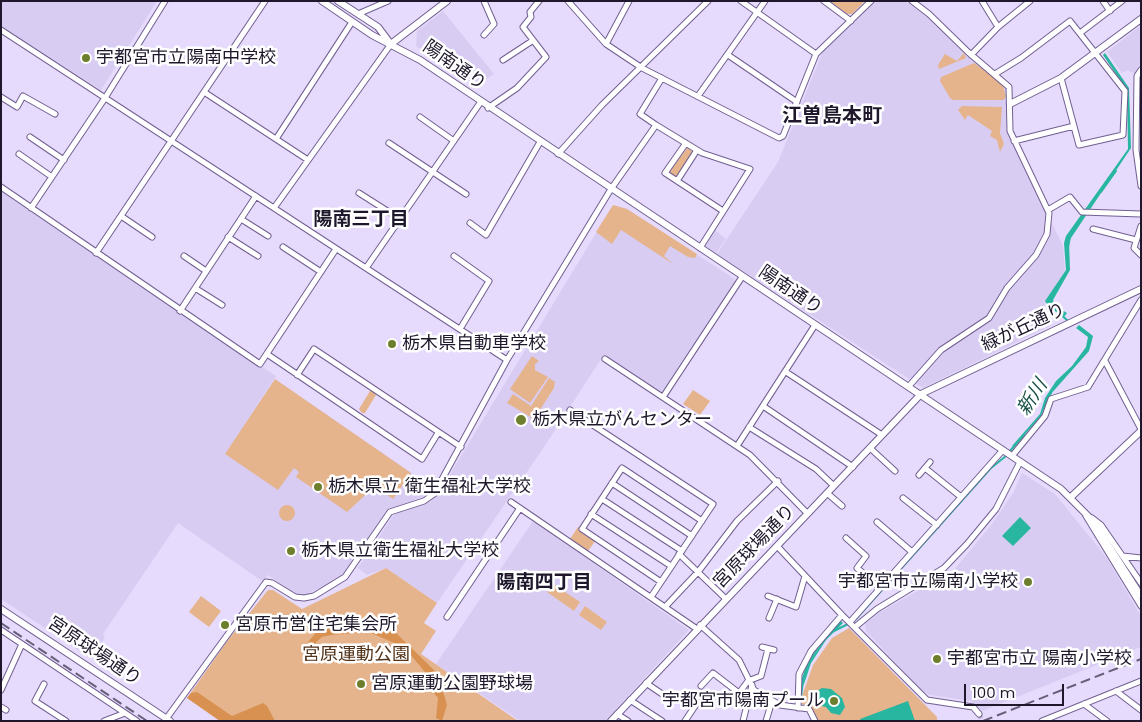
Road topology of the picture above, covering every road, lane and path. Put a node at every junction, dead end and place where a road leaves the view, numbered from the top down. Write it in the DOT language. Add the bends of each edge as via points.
graph roads {
  1 [pos="165,1"];
  2 [pos="265,1"];
  3 [pos="322,1"];
  4 [pos="338,1"];
  5 [pos="388,1"];
  6 [pos="447,1"];
  7 [pos="484,1"];
  8 [pos="539,1"];
  9 [pos="568,1"];
  10 [pos="629,1"];
  11 [pos="708,1"];
  12 [pos="741,1"];
  13 [pos="765,1"];
  14 [pos="824,1"];
  15 [pos="871,1"];
  16 [pos="982,1"];
  17 [pos="1030,1"];
  18 [pos="1103,1"];
  19 [pos="1122,1"];
  20 [pos="916,2"];
  21 [pos="1110,11"];
  22 [pos="757,12"];
  23 [pos="358,14"];
  24 [pos="1141,19"];
  25 [pos="851,21"];
  26 [pos="352,22"];
  27 [pos="998,27"];
  28 [pos="1,30"];
  29 [pos="1080,33"];
  30 [pos="484,35"];
  31 [pos="532,41"];
  32 [pos="391,44"];
  33 [pos="606,44"];
  34 [pos="1096,52"];
  35 [pos="728,54"];
  36 [pos="816,54"];
  37 [pos="971,55"];
  38 [pos="503,60"];
  39 [pos="642,68"];
  40 [pos="1141,70"];
  41 [pos="995,74"];
  42 [pos="662,78"];
  43 [pos="1062,78"];
  44 [pos="204,92"];
  45 [pos="698,96"];
  46 [pos="1,97"];
  47 [pos="105,98"];
  48 [pos="480,102"];
  49 [pos="797,102"];
  50 [pos="1010,104"];
  51 [pos="488,108"];
  52 [pos="55,114"];
  53 [pos="420,117"];
  54 [pos="656,125"];
  55 [pos="1074,126"];
  56 [pos="30,137"];
  57 [pos="276,139"];
  58 [pos="172,141"];
  59 [pos="454,141"];
  60 [pos="1014,141"];
  61 [pos="540,142"];
  62 [pos="389,143"];
  63 [pos="686,143"];
  64 [pos="697,150"];
  65 [pos="19,154"];
  66 [pos="558,154"];
  67 [pos="64,160"];
  68 [pos="308,160"];
  69 [pos="433,172"];
  70 [pos="52,177"];
  71 [pos="677,180"];
  72 [pos="1141,186"];
  73 [pos="1,187"];
  74 [pos="611,189"];
  75 [pos="359,193"];
  76 [pos="466,194"];
  77 [pos="256,196"];
  78 [pos="31,208"];
  79 [pos="274,208"];
  80 [pos="1048,210"];
  81 [pos="723,211"];
  82 [pos="1141,214"];
  83 [pos="121,216"];
  84 [pos="241,218"];
  85 [pos="400,219"];
  86 [pos="470,223"];
  87 [pos="1141,226"];
  88 [pos="1093,229"];
  89 [pos="268,236"];
  90 [pos="152,237"];
  91 [pos="228,237"];
  92 [pos="1136,240"];
  93 [pos="282,247"];
  94 [pos="700,248"];
  95 [pos="336,249"];
  96 [pos="96,253"];
  97 [pos="1141,255"];
  98 [pos="184,256"];
  99 [pos="258,256"];
  100 [pos="454,256"];
  101 [pos="366,268"];
  102 [pos="206,271"];
  103 [pos="321,272"];
  104 [pos="742,277"];
  105 [pos="195,288"];
  106 [pos="1141,289"];
  107 [pos="1141,300"];
  108 [pos="222,305"];
  109 [pos="180,311"];
  110 [pos="815,325"];
  111 [pos="460,329"];
  112 [pos="267,354"];
  113 [pos="605,358"];
  114 [pos="507,360"];
  115 [pos="1105,361"];
  116 [pos="786,372"];
  117 [pos="297,375"];
  118 [pos="909,386"];
  119 [pos="921,394"];
  120 [pos="663,397"];
  121 [pos="763,406"];
  122 [pos="570,410"];
  123 [pos="749,427"];
  124 [pos="1141,430"];
  125 [pos="438,433"];
  126 [pos="882,434"];
  127 [pos="737,446"];
  128 [pos="461,448"];
  129 [pos="870,448"];
  130 [pos="1003,450"];
  131 [pos="1012,456"];
  132 [pos="930,462"];
  133 [pos="1020,462"];
  134 [pos="853,466"];
  135 [pos="925,468"];
  136 [pos="895,471"];
  137 [pos="919,475"];
  138 [pos="778,481"];
  139 [pos="612,483"];
  140 [pos="834,486"];
  141 [pos="827,493"];
  142 [pos="961,497"];
  143 [pos="1072,497"];
  144 [pos="903,498"];
  145 [pos="602,499"];
  146 [pos="511,502"];
  147 [pos="842,506"];
  148 [pos="520,508"];
  149 [pos="1082,509"];
  150 [pos="808,513"];
  151 [pos="591,514"];
  152 [pos="702,521"];
  153 [pos="877,522"];
  154 [pos="937,525"];
  155 [pos="692,536"];
  156 [pos="846,538"];
  157 [pos="777,546"];
  158 [pos="912,552"];
  159 [pos="680,553"];
  160 [pos="1123,556"];
  161 [pos="1141,558"];
  162 [pos="671,566"];
  163 [pos="698,572"];
  164 [pos="805,576"];
  165 [pos="661,582"];
  166 [pos="1141,583"];
  167 [pos="880,588"];
  168 [pos="768,596"];
  169 [pos="1141,596"];
  170 [pos="650,597"];
  171 [pos="726,599"];
  172 [pos="777,599"];
  173 [pos="1141,606"];
  174 [pos="665,607"];
  175 [pos="1,609"];
  176 [pos="842,615"];
  177 [pos="447,616"];
  178 [pos="769,618"];
  179 [pos="850,622"];
  180 [pos="699,627"];
  181 [pos="855,627"];
  182 [pos="1,630"];
  183 [pos="22,644"];
  184 [pos="774,650"];
  185 [pos="1141,681"];
  186 [pos="646,683"];
  187 [pos="750,683"];
  188 [pos="44,684"];
  189 [pos="701,686"];
  190 [pos="1,690"];
  191 [pos="1116,691"];
  192 [pos="668,698"];
  193 [pos="630,700"];
  194 [pos="772,701"];
  195 [pos="1084,704"];
  196 [pos="695,706"];
  197 [pos="798,708"];
  198 [pos="1141,710"];
  199 [pos="125,713"];
  200 [pos="617,714"];
  201 [pos="979,714"];
  202 [pos="1052,717"];
  203 [pos="168,720"];
  204 [pos="66,721"];
  205 [pos="104,721"];
  206 [pos="137,721"];
  207 [pos="611,721"];
  208 [pos="628,721"];
  209 [pos="662,721"];
  210 [pos="686,721"];
  211 [pos="743,721"];
  212 [pos="766,721"];
  213 [pos="815,721"];
  214 [pos="1042,721"];
  215 [pos="1057,721"];
  216 [pos="1107,721"];
  1 -- 47 [label="street"];
  2 -- 44 [label="street"];
  3 -- 26 [label="street, 陽南通り"];
  4 -- 23 [label="street"];
  5 -- 23 [label="street"];
  6 -- 32 [label="street"];
  7 -- 30 [label="street" via="494,24"];
  8 -- 31 [label="street" via="523,26"];
  9 -- 33 [label="street"];
  10 -- 33 [label="street"];
  11 -- 39 [label="street"];
  12 -- 22 [label="street"];
  13 -- 22 [label="street"];
  14 -- 25 [label="street"];
  15 -- 25 [label="street"];
  16 -- 27 [label="street"];
  17 -- 27 [label="street"];
  18 -- 21 [label="street"];
  19 -- 21 [label="street"];
  20 -- 37 [label="street"];
  21 -- 29 [label="street"];
  22 -- 35 [label="street"];
  22 -- 36 [label="street"];
  23 -- 32 [label="street" via="378,27"];
  24 -- 34 [label="street"];
  25 -- 36 [label="street"];
  26 -- 32 [label="street, 陽南通り"];
  26 -- 57 [label="street"];
  27 -- 37 [label="street"];
  28 -- 47 [label="street"];
  29 -- 34 [label="street"];
  29 -- 41 [label="street" via="1070,21"];
  31 -- 38 [label="street"];
  31 -- 51 [label="street" via="546,57 517,88"];
  32 -- 48 [label="street, 陽南通り"];
  32 -- 68 [label="street"];
  33 -- 39 [label="street"];
  34 -- 43 [label="street"];
  34 -- 55 [label="street" via="1125,92 1123,135 1079,145"];
  35 -- 45 [label="street"];
  35 -- 49 [label="street"];
  36 -- 49 [label="street"];
  37 -- 41 [label="street"];
  39 -- 42 [label="street"];
  39 -- 66 [label="street" via="602,105"];
  40 -- 72 [label="street" via="1137,76 1136,150"];
  41 -- 50 [label="street" via="1010,87"];
  42 -- 45 [label="street"];
  42 -- 54 [label="street" via="640,114"];
  43 -- 50 [label="street"];
  43 -- 55 [label="street"];
  44 -- 57 [label="street"];
  44 -- 58 [label="street"];
  45 -- 49 [label="street" via="778,138 783,136"];
  46 -- 52 [label="street" via="17,107 22,96"];
  47 -- 58 [label="street"];
  47 -- 67 [label="street"];
  48 -- 51 [label="street, 陽南通り"];
  48 -- 59 [label="street"];
  50 -- 60 [label="street" via="1010,131"];
  51 -- 61 [label="street, 陽南通り"];
  53 -- 59 [label="street"];
  54 -- 63 [label="street"];
  54 -- 74 [label="street"];
  55 -- 60 [label="street"];
  56 -- 67 [label="street"];
  57 -- 68 [label="street"];
  58 -- 77 [label="street"];
  58 -- 83 [label="street"];
  59 -- 69 [label="street"];
  60 -- 80 [label="street"];
  61 -- 66 [label="street, 陽南通り"];
  61 -- 86 [label="street" via="486,235"];
  62 -- 69 [label="street"];
  63 -- 64 [label="street"];
  63 -- 71 [label="street" via="665,173"];
  64 -- 71 [label="street"];
  64 -- 81 [label="street" via="750,169"];
  65 -- 70 [label="street"];
  66 -- 74 [label="street, 陽南通り"];
  67 -- 70 [label="street"];
  68 -- 79 [label="street"];
  69 -- 76 [label="street"];
  69 -- 85 [label="street"];
  70 -- 78 [label="street"];
  71 -- 81 [label="street"];
  73 -- 78 [label="street"];
  74 -- 94 [label="street, 陽南通り"];
  74 -- 114 [label="street"];
  75 -- 85 [label="street"];
  77 -- 79 [label="street"];
  77 -- 84 [label="street"];
  78 -- 96 [label="street"];
  79 -- 95 [label="street"];
  80 -- 82 [label="street" via="1070,197 1082,212"];
  80 -- 118 [label="street" via="1047,234 1036,255 1007,288 989,318 941,350"];
  81 -- 94 [label="street"];
  83 -- 90 [label="street"];
  83 -- 96 [label="street"];
  84 -- 89 [label="street"];
  84 -- 91 [label="street"];
  85 -- 101 [label="street"];
  87 -- 92 [label="street"];
  88 -- 92 [label="street"];
  91 -- 99 [label="street"];
  91 -- 102 [label="street"];
  92 -- 97 [label="street" via="1134,248"];
  93 -- 103 [label="street"];
  94 -- 104 [label="street, 陽南通り"];
  95 -- 101 [label="street"];
  95 -- 103 [label="street"];
  96 -- 109 [label="street"];
  98 -- 102 [label="street"];
  100 -- 111 [label="street" via="489,281"];
  101 -- 111 [label="street"];
  102 -- 105 [label="street"];
  103 -- 112 [label="street"];
  104 -- 110 [label="street, 陽南通り"];
  104 -- 120 [label="street"];
  105 -- 108 [label="street"];
  105 -- 109 [label="street"];
  106 -- 119 [label="street, 緑が丘通り"];
  107 -- 115 [label="street"];
  109 -- 112 [label="street" via="260,364"];
  110 -- 116 [label="street"];
  110 -- 118 [label="street, 陽南通り"];
  111 -- 114 [label="street"];
  112 -- 117 [label="street"];
  113 -- 120 [label="street"];
  114 -- 128 [label="street"];
  115 -- 124 [label="street"];
  115 -- 131 [label="street" via="1088,387 1051,399 1045,416"];
  116 -- 121 [label="street"];
  116 -- 126 [label="street"];
  117 -- 125 [label="street" via="314,349"];
  117 -- 125 [label="street" via="422,459"];
  118 -- 119 [label="street, 陽南通り"];
  119 -- 126 [label="street, 宮原球場通り"];
  119 -- 130 [label="street, 陽南通り"];
  120 -- 127 [label="street"];
  121 -- 123 [label="street"];
  121 -- 134 [label="street"];
  122 -- 152 [label="street" via="713,504"];
  123 -- 127 [label="street"];
  123 -- 140 [label="street" via="816,469"];
  124 -- 143 [label="street"];
  125 -- 128 [label="street"];
  126 -- 129 [label="street, 宮原球場通り"];
  127 -- 138 [label="street"];
  128 -- 203 [label="street" via="434,494 424,501 389,513 339,582 314,596 302,598 266,582"];
  129 -- 134 [label="street, 宮原球場通り"];
  129 -- 136 [label="street"];
  130 -- 131 [label="street, 陽南通り"];
  130 -- 142 [label="street"];
  131 -- 133 [label="street, 陽南通り"];
  132 -- 135 [label="street"];
  133 -- 143 [label="street, 陽南通り"];
  133 -- 181 [label="street" via="996,509 944,568 877,609"];
  134 -- 140 [label="street, 宮原球場通り"];
  135 -- 137 [label="street"];
  135 -- 142 [label="street"];
  138 -- 150 [label="street"];
  138 -- 163 [label="street" via="737,521"];
  139 -- 145 [label="street"];
  139 -- 152 [label="street" via="622,468"];
  139 -- 155 [label="street"];
  140 -- 141 [label="street, 宮原球場通り"];
  141 -- 147 [label="street"];
  141 -- 150 [label="street, 宮原球場通り"];
  142 -- 154 [label="street"];
  143 -- 149 [label="street, 陽南通り"];
  144 -- 154 [label="street"];
  145 -- 151 [label="street"];
  145 -- 159 [label="street"];
  146 -- 148 [label="street"];
  148 -- 170 [label="street"];
  148 -- 177 [label="street"];
  149 -- 160 [label="street" via="1101,525"];
  149 -- 169 [label="street, 陽南通り"];
  149 -- 173 [label="street"];
  150 -- 157 [label="street, 宮原球場通り"];
  151 -- 162 [label="street"];
  151 -- 165 [label="street" via="582,528"];
  152 -- 155 [label="street"];
  153 -- 158 [label="street"];
  154 -- 158 [label="street"];
  155 -- 159 [label="street"];
  156 -- 167 [label="street" via="866,556 857,568"];
  157 -- 164 [label="street"];
  157 -- 171 [label="street, 宮原球場通り"];
  158 -- 167 [label="street"];
  159 -- 162 [label="street"];
  159 -- 163 [label="street"];
  160 -- 161 [label="street"];
  160 -- 166 [label="street"];
  162 -- 165 [label="street"];
  163 -- 171 [label="street"];
  163 -- 174 [label="street"];
  164 -- 172 [label="street" via="796,607"];
  164 -- 176 [label="street"];
  165 -- 170 [label="street"];
  167 -- 179 [label="street"];
  168 -- 172 [label="street"];
  170 -- 174 [label="street"];
  171 -- 180 [label="street, 宮原球場通り"];
  172 -- 178 [label="street"];
  174 -- 180 [label="street"];
  175 -- 203 [label="street, 宮原球場通り"];
  176 -- 179 [label="street"];
  176 -- 197 [label="street" via="811,651 799,674"];
  179 -- 181 [label="street"];
  180 -- 186 [label="street, 宮原球場通り"];
  180 -- 187 [label="street" via="739,660"];
  181 -- 201 [label="street" via="927,700 973,707"];
  182 -- 183 [label="street"];
  183 -- 190 [label="street"];
  183 -- 199 [label="street"];
  184 -- 187 [label="street" via="765,648 761,676"];
  185 -- 191 [label="street"];
  186 -- 192 [label="street"];
  186 -- 193 [label="street, 宮原球場通り"];
  187 -- 189 [label="street" via="738,693 713,673"];
  187 -- 194 [label="street"];
  187 -- 211 [label="street"];
  188 -- 204 [label="street" via="35,701"];
  191 -- 195 [label="street"];
  191 -- 198 [label="street"];
  193 -- 200 [label="street, 宮原球場通り"];
  193 -- 209 [label="street"];
  194 -- 197 [label="street"];
  194 -- 212 [label="street"];
  195 -- 202 [label="street"];
  195 -- 216 [label="street"];
  196 -- 210 [label="street"];
  197 -- 213 [label="street" via="808,709"];
  199 -- 205 [label="street"];
  199 -- 206 [label="street"];
  200 -- 207 [label="street, 宮原球場通り"];
  200 -- 208 [label="street"];
  202 -- 214 [label="street"];
  202 -- 215 [label="street"];
}
